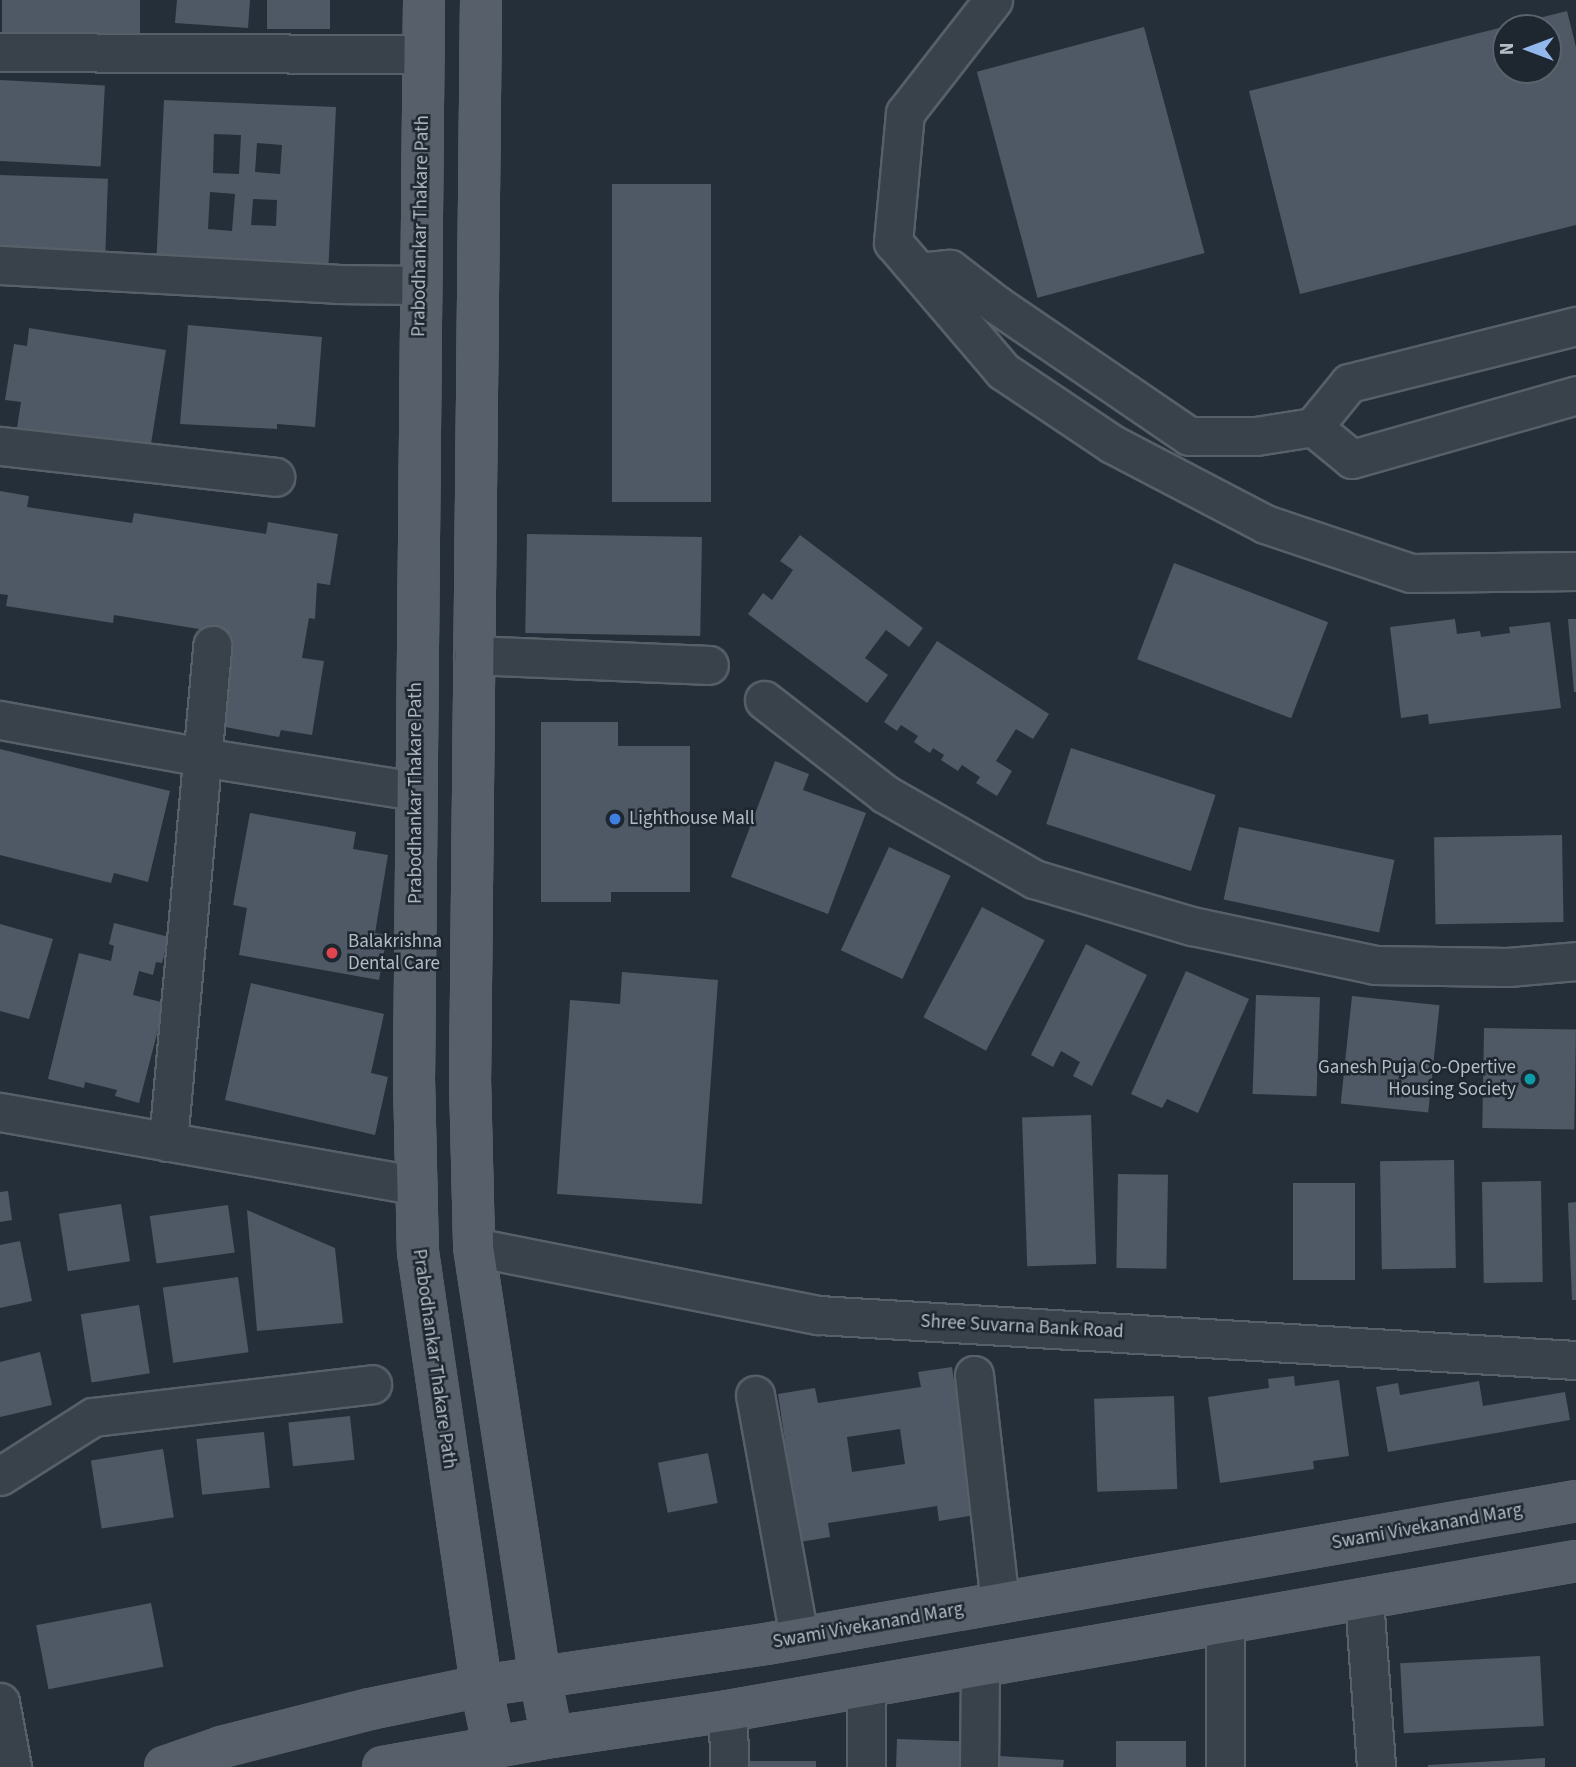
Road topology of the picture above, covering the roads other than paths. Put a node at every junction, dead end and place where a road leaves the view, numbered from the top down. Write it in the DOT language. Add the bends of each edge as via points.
graph roads {
  1 [pos="424,0"];
  2 [pos="481,0"];
  3 [pos="993,0"];
  4 [pos="0,52"];
  5 [pos="423,54"];
  6 [pos="0,265"];
  7 [pos="919,272"];
  8 [pos="419,285"];
  9 [pos="1576,326"];
  10 [pos="1576,395"];
  11 [pos="1313,427"];
  12 [pos="0,446"];
  13 [pos="275,477"];
  14 [pos="1576,571"];
  15 [pos="212,645"];
  16 [pos="473,655"];
  17 [pos="709,665"];
  18 [pos="764,700"];
  19 [pos="0,720"];
  20 [pos="201,757"];
  21 [pos="416,791"];
  22 [pos="1576,961"];
  23 [pos="0,1112"];
  24 [pos="168,1142"];
  25 [pos="416,1185"];
  26 [pos="474,1247"];
  27 [pos="1576,1360"];
  28 [pos="974,1375"];
  29 [pos="372,1384"];
  30 [pos="755,1395"];
  31 [pos="0,1476"];
  32 [pos="1576,1500"];
  33 [pos="1576,1561"];
  34 [pos="1364,1598"];
  35 [pos="1000,1602"];
  36 [pos="1225,1623"];
  37 [pos="799,1638"];
  38 [pos="981,1667"];
  39 [pos="540,1677"];
  40 [pos="481,1686"];
  41 [pos="866,1686"];
  42 [pos="0,1702"];
  43 [pos="728,1711"];
  44 [pos="552,1737"];
  45 [pos="494,1748"];
  46 [pos="1376,1766"];
  47 [pos="12,1767"];
  48 [pos="165,1767"];
  49 [pos="383,1767"];
  50 [pos="729,1767"];
  51 [pos="866,1767"];
  52 [pos="979,1767"];
  53 [pos="1225,1767"];
  1 -- 5 [label="main road, Prabodhankar Thakare Path"];
  2 -- 16 [label="main road"];
  3 -- 7 [label="street" via="905,113 893,242"];
  4 -- 5 [label="street"];
  5 -- 8 [label="main road, Prabodhankar Thakare Path"];
  6 -- 8 [label="street"];
  7 -- 11 [label="street" via="950,269 1189,436 1256,436"];
  7 -- 14 [label="street" via="1003,371 1112,444 1265,524 1411,573"];
  8 -- 21 [label="main road, Prabodhankar Thakare Path"];
  9 -- 11 [label="street" via="1349,383"];
  10 -- 11 [label="street" via="1352,459"];
  12 -- 13 [label="street"];
  15 -- 20 [label="street"];
  16 -- 17 [label="street"];
  16 -- 26 [label="main road" via="470,1079"];
  18 -- 22 [label="street" via="885,794 1034,879 1192,926 1375,965 1508,967"];
  19 -- 20 [label="street"];
  20 -- 21 [label="street"];
  20 -- 24 [label="street"];
  21 -- 25 [label="main road, Prabodhankar Thakare Path"];
  23 -- 24 [label="street"];
  24 -- 25 [label="street"];
  25 -- 40 [label="main road, Prabodhankar Thakare Path" via="418,1252"];
  26 -- 27 [label="street, Shree Suvarna Bank Road" via="818,1315"];
  26 -- 39 [label="main road"];
  28 -- 35 [label="street"];
  29 -- 31 [label="street" via="93,1417"];
  30 -- 37 [label="street"];
  32 -- 35 [label="main road, Swami Vivekanand Marg"];
  33 -- 34 [label="main road"];
  34 -- 36 [label="main road"];
  34 -- 46 [label="street"];
  35 -- 37 [label="main road, Swami Vivekanand Marg"];
  36 -- 38 [label="main road"];
  36 -- 53 [label="street"];
  37 -- 39 [label="main road, Swami Vivekanand Marg"];
  38 -- 41 [label="main road"];
  38 -- 52 [label="street"];
  39 -- 40 [label="main road, Swami Vivekanand Marg"];
  39 -- 44 [label="main road"];
  40 -- 45 [label="main road, Prabodhankar Thakare Path"];
  40 -- 48 [label="main road, Swami Vivekanand Marg" via="370,1709 222,1747"];
  41 -- 43 [label="main road"];
  41 -- 51 [label="street"];
  42 -- 47 [label="street"];
  43 -- 44 [label="main road"];
  43 -- 50 [label="street"];
  44 -- 45 [label="main road"];
  45 -- 49 [label="main road"];
}
